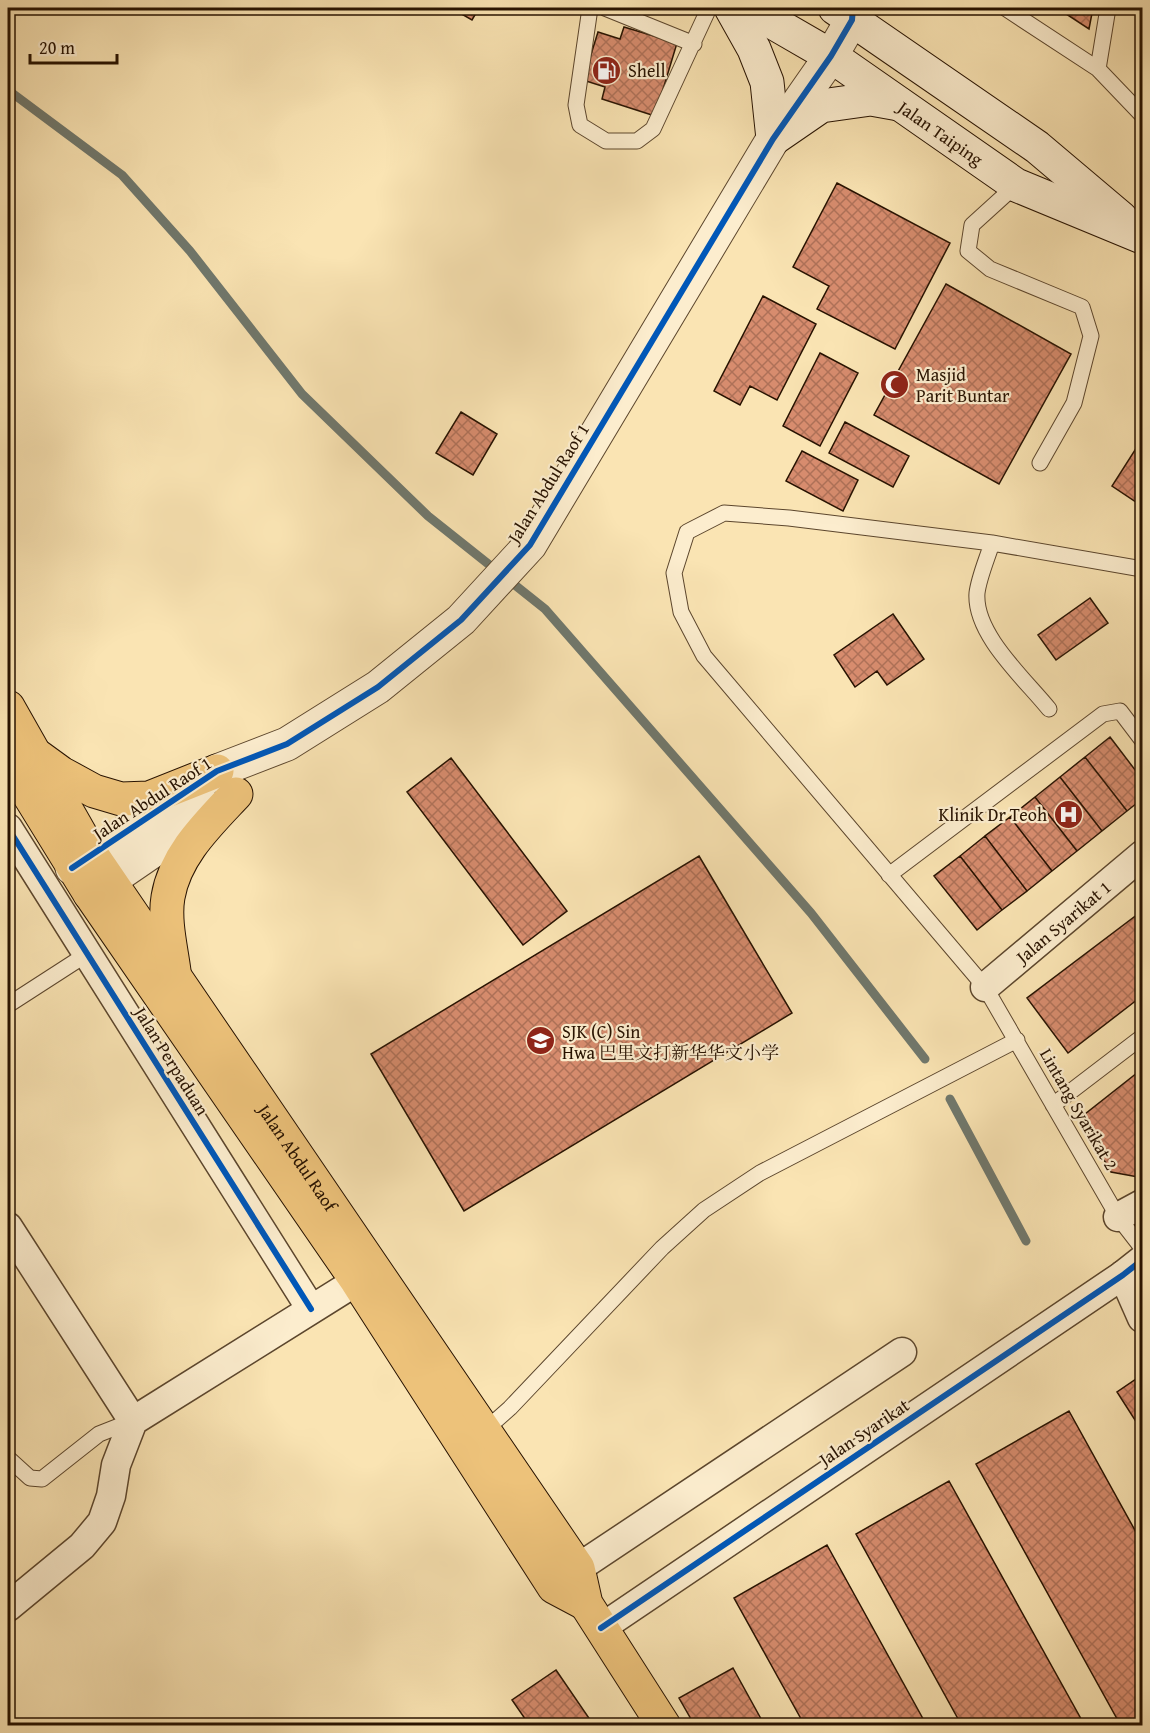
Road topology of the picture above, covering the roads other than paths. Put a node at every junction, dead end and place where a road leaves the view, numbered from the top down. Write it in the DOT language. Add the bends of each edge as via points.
graph roads {
  1 [pos="590,8"];
  2 [pos="605,8"];
  3 [pos="709,8"];
  4 [pos="731,8"];
  5 [pos="748,8"];
  6 [pos="1005,8"];
  7 [pos="1108,8"];
  8 [pos="847,12"];
  9 [pos="694,44"];
  10 [pos="831,56"];
  11 [pos="1098,69"];
  12 [pos="900,104"];
  13 [pos="1143,115"];
  14 [pos="773,139"];
  15 [pos="1016,185"];
  16 [pos="1143,237"];
  17 [pos="1040,463"];
  18 [pos="992,543"];
  19 [pos="1143,569"];
  20 [pos="8,707"];
  21 [pos="1049,709"];
  22 [pos="1143,740"];
  23 [pos="20,757"];
  24 [pos="226,782"];
  25 [pos="8,828"];
  26 [pos="1143,855"];
  27 [pos="82,861"];
  28 [pos="889,875"];
  29 [pos="100,888"];
  30 [pos="87,954"];
  31 [pos="174,975"];
  32 [pos="985,987"];
  33 [pos="8,1005"];
  34 [pos="1143,1037"];
  35 [pos="1017,1040"];
  36 [pos="1053,1105"];
  37 [pos="1130,1210"];
  38 [pos="8,1227"];
  39 [pos="1143,1248"];
  40 [pos="1133,1268"];
  41 [pos="357,1281"];
  42 [pos="311,1309"];
  43 [pos="1143,1318"];
  44 [pos="902,1352"];
  45 [pos="133,1421"];
  46 [pos="484,1431"];
  47 [pos="8,1458"];
  48 [pos="578,1568"];
  49 [pos="8,1607"];
  50 [pos="594,1616"];
  51 [pos="664,1725"];
  1 -- 9 [label="lane" via="576,105 580,125 606,141 637,141 653,129"];
  2 -- 9 [label="lane"];
  3 -- 9 [label="lane"];
  4 -- 14 [label="street" via="767,82"];
  5 -- 10 [label="street, Jalan Taiping"];
  6 -- 11 [label="lane"];
  7 -- 11 [label="lane"];
  8 -- 10 [label="street, Jalan Abdul Raof 1"];
  8 -- 16 [label="street, Jalan Taiping" via="1037,147"];
  10 -- 12 [label="street, Jalan Taiping"];
  10 -- 14 [label="street, Jalan Abdul Raof 1"];
  11 -- 13 [label="lane"];
  12 -- 14 [label="street" via="871,99 821,106"];
  12 -- 15 [label="street, Jalan Taiping"];
  14 -- 24 [label="street, Jalan Abdul Raof 1" via="530,545 461,620 378,687"];
  15 -- 16 [label="street, Jalan Taiping"];
  15 -- 17 [label="lane" via="972,225 968,251 990,269 1082,308 1091,336 1074,403"];
  18 -- 19 [label="lane, Lintang Syarikat 2"];
  18 -- 21 [label="lane" via="977,592 979,615 986,632"];
  18 -- 28 [label="lane, Lintang Syarikat 2" via="724,513 687,532 674,573 681,612 704,656"];
  20 -- 23 [label="main road, Jalan Abdul Raof"];
  22 -- 28 [label="lane" via="1120,711 1103,714"];
  23 -- 24 [label="main road" via="94,791 122,799 149,798"];
  23 -- 27 [label="main road, Jalan Abdul Raof"];
  24 -- 27 [label="street, Jalan Abdul Raof 1"];
  24 -- 29 [label="street, Jalan Abdul Raof 1"];
  24 -- 31 [label="main road" via="207,825 174,872 168,899"];
  25 -- 30 [label="street, Jalan Perpaduan"];
  26 -- 32 [label="street, Jalan Syarikat 1"];
  27 -- 29 [label="main road, Jalan Abdul Raof"];
  28 -- 32 [label="lane, Lintang Syarikat 2"];
  29 -- 31 [label="main road, Jalan Abdul Raof"];
  29 -- 41 [label="main road, Jalan Abdul Raof"];
  30 -- 33 [label="lane"];
  30 -- 42 [label="street, Jalan Perpaduan"];
  31 -- 46 [label="main road, Jalan Abdul Raof"];
  32 -- 35 [label="lane, Lintang Syarikat 2"];
  34 -- 36 [label="lane"];
  35 -- 36 [label="lane, Lintang Syarikat 2"];
  35 -- 46 [label="lane" via="760,1173 704,1210"];
  36 -- 37 [label="lane, Lintang Syarikat 2"];
  37 -- 39 [label="lane, Lintang Syarikat 2"];
  38 -- 45 [label="street"];
  40 -- 43 [label="street"];
  40 -- 50 [label="street, Jalan Syarikat"];
  41 -- 42 [label="street"];
  41 -- 50 [label="main road, Jalan Abdul Raof" via="554,1587"];
  42 -- 45 [label="street"];
  44 -- 48 [label="street"];
  45 -- 47 [label="lane" via="99,1434 42,1479 30,1478"];
  45 -- 49 [label="street" via="116,1465 102,1521 82,1546"];
  46 -- 48 [label="main road, Jalan Abdul Raof"];
  48 -- 50 [label="main road, Jalan Abdul Raof"];
  50 -- 51 [label="main road, Jalan Abdul Raof"];
}
